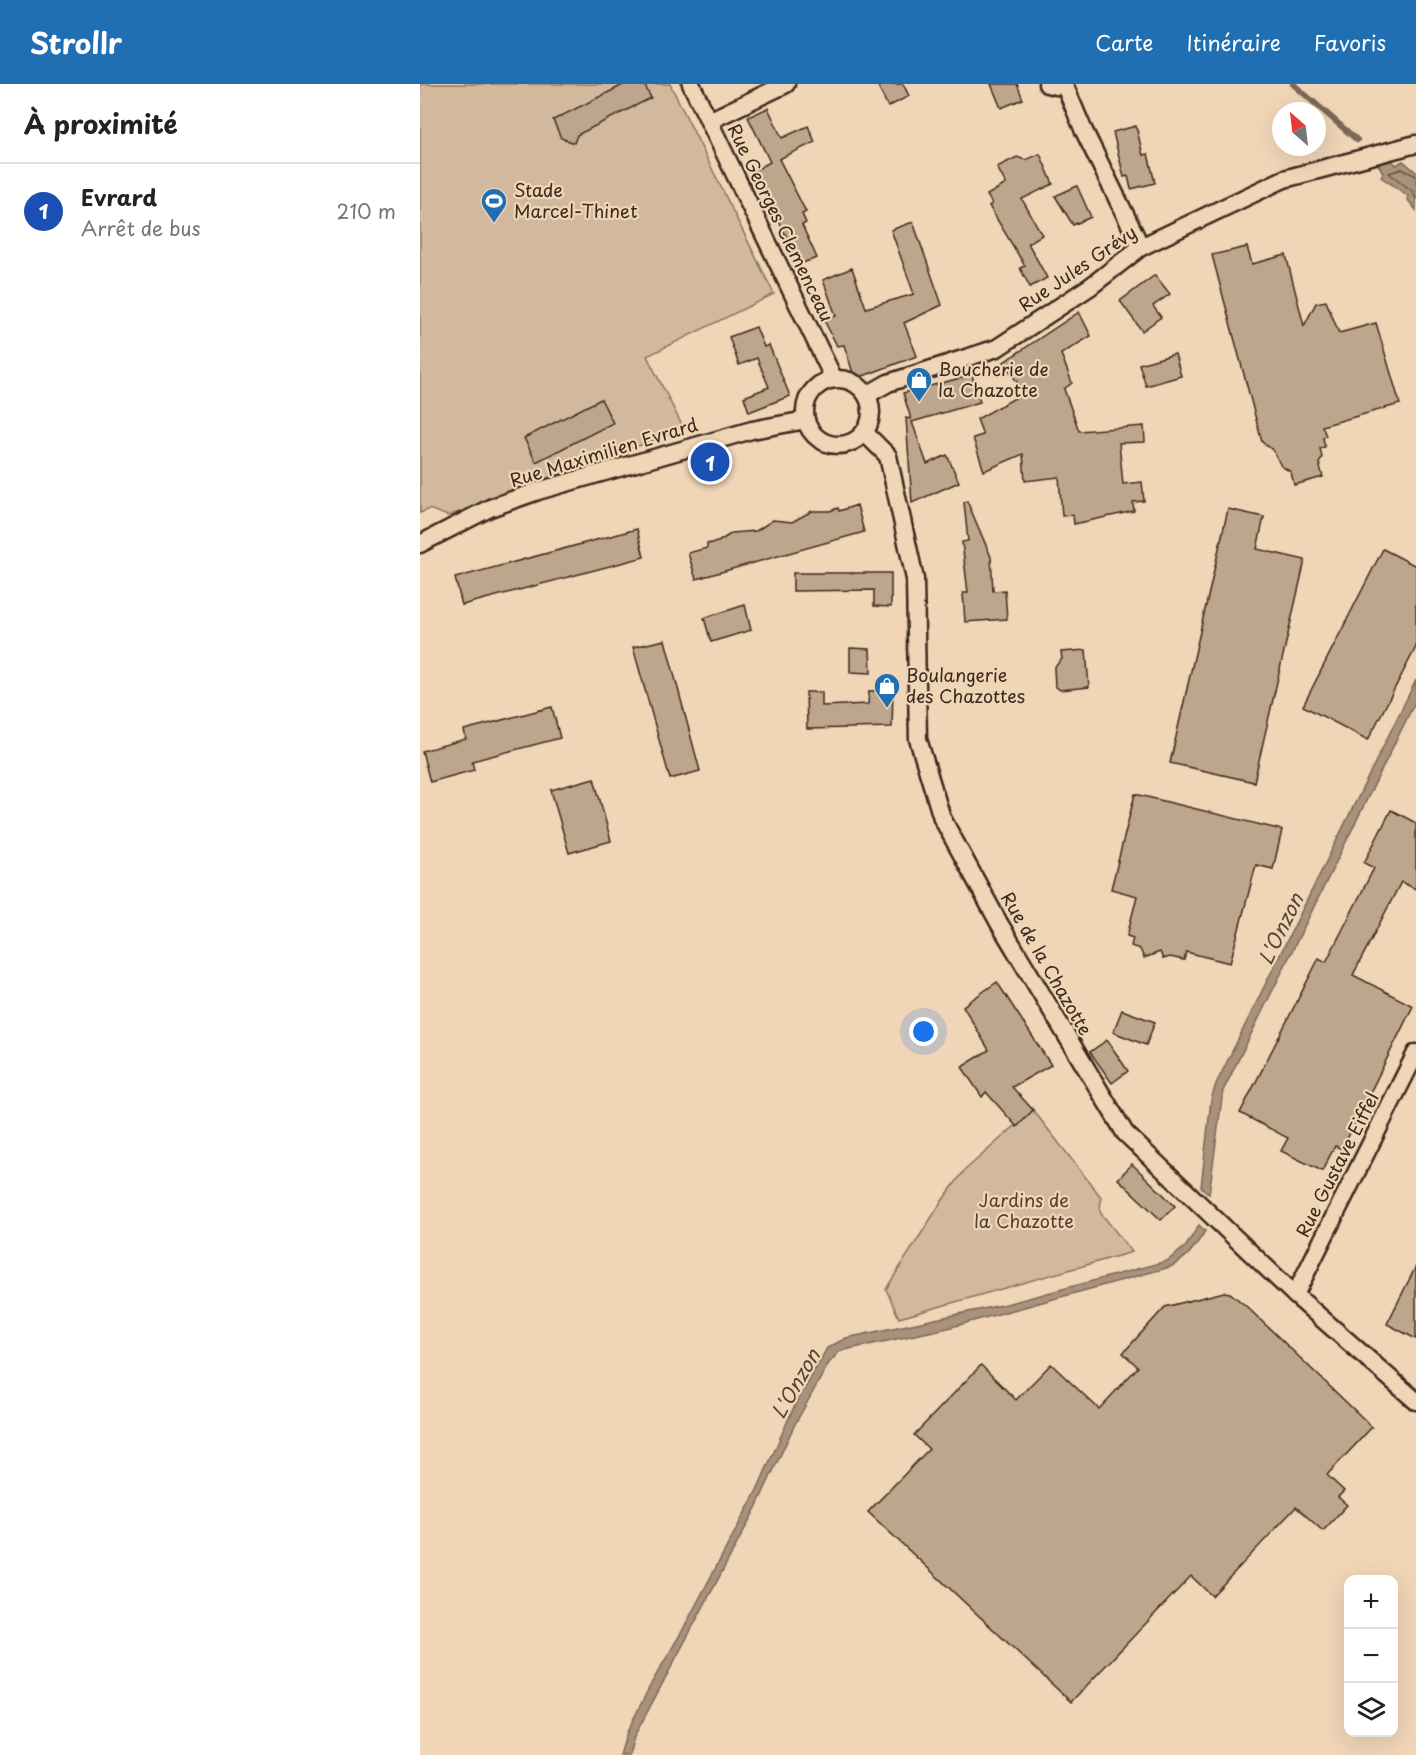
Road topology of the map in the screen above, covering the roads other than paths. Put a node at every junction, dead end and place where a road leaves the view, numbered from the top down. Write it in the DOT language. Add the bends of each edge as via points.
graph roads {
  1 [pos="691,84"];
  2 [pos="786,84"];
  3 [pos="1047,84"];
  4 [pos="1064,84"];
  5 [pos="709,121"];
  6 [pos="1416,144"];
  7 [pos="1141,247"];
  8 [pos="834,379"];
  9 [pos="867,395"];
  10 [pos="806,420"];
  11 [pos="864,432"];
  12 [pos="420,544"];
  13 [pos="1416,1053"];
  14 [pos="1295,1295"];
  15 [pos="1416,1401"];
  1 -- 5 [label="street, Rue Georges Clemenceau"];
  2 -- 5 [label="street"];
  3 -- 4 [label="street"];
  4 -- 7 [label="street"];
  5 -- 8 [label="street, Rue Georges Clemenceau"];
  6 -- 7 [label="street, Rue Jules Grévy" via="1284,179"];
  7 -- 9 [label="street, Rue Jules Grévy" via="1091,286 997,348 888,383"];
  8 -- 9 [label="street" via="847,380"];
  8 -- 10 [label="street" via="814,388 808,398"];
  9 -- 11 [label="street" via="871,408"];
  10 -- 11 [label="street" via="811,431 832,444 855,440"];
  10 -- 12 [label="street, Rue Maximilien Evrard" via="752,430 538,491 490,508"];
  11 -- 14 [label="street, Rue de la Chazotte" via="888,456 915,579 918,739 942,818 999,923 1125,1133"];
  13 -- 14 [label="street, Rue Gustave Eiffel"];
  14 -- 15 [label="street, Rue de la Chazotte"];
}
